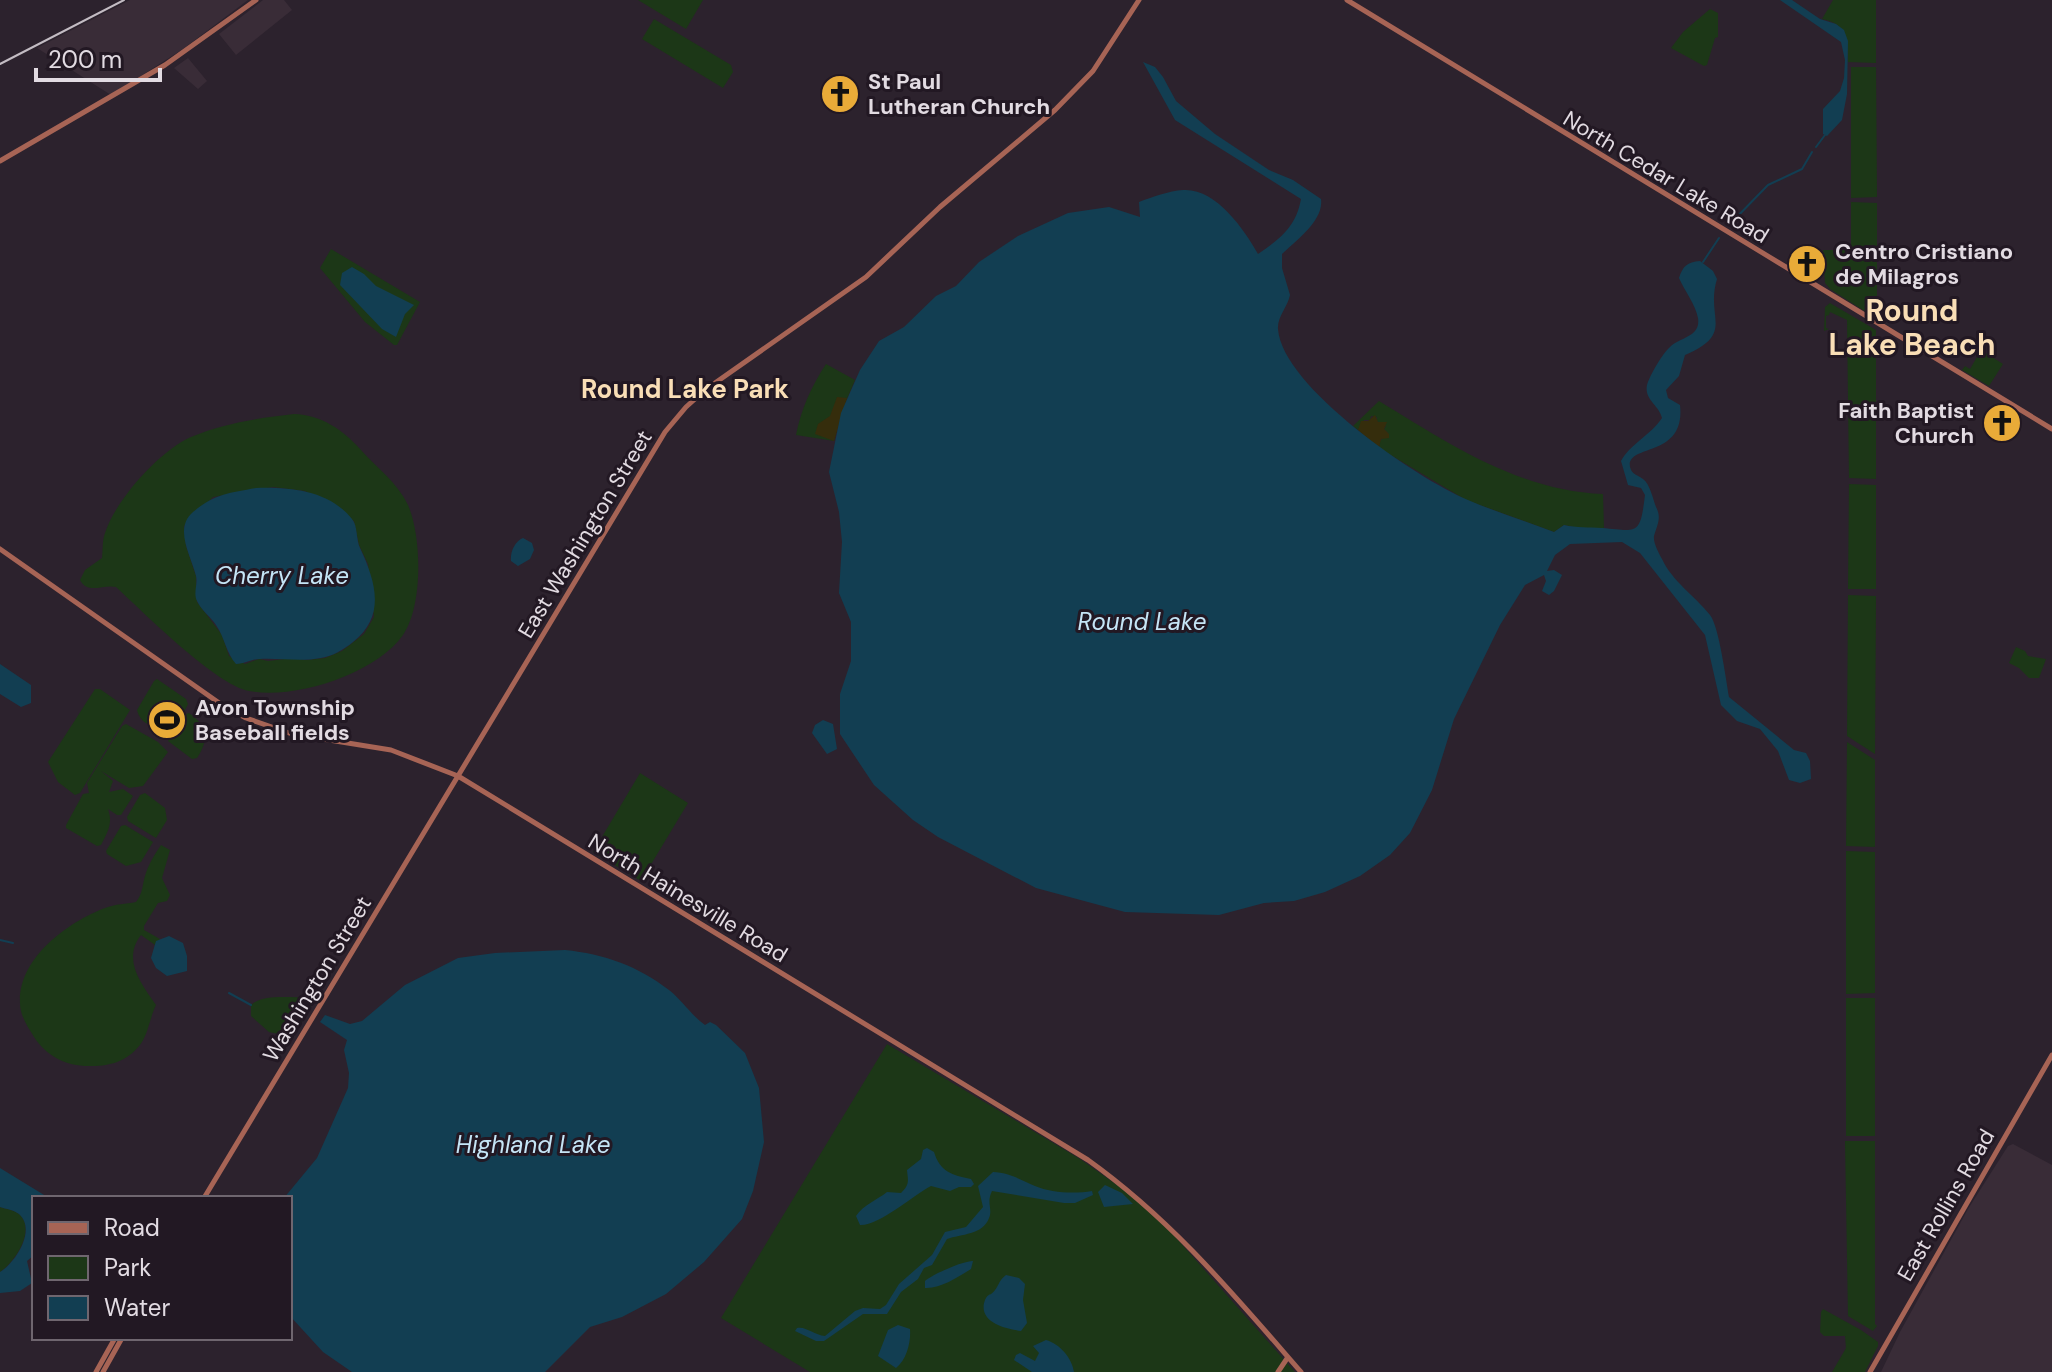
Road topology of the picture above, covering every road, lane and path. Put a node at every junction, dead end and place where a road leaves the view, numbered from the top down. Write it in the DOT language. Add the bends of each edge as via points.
graph roads {
  1 [pos="256,0"];
  2 [pos="1139,0"];
  3 [pos="1347,0"];
  4 [pos="0,161"];
  5 [pos="2052,429"];
  6 [pos="0,549"];
  7 [pos="458,776"];
  8 [pos="2052,1055"];
  9 [pos="205,1196"];
  10 [pos="114,1340"];
  11 [pos="121,1340"];
  12 [pos="1288,1357"];
  13 [pos="96,1372"];
  14 [pos="103,1372"];
  15 [pos="1278,1372"];
  16 [pos="1301,1372"];
  17 [pos="1870,1372"];
  1 -- 4 [label="main road" via="165,65"];
  2 -- 7 [label="main road, East Washington Street" via="1112,45 1055,110 866,277 686,407 665,432"];
  3 -- 5 [label="main road, North Cedar Lake Road"];
  6 -- 7 [label="main road, North Hainesville Road" via="246,718 292,734 391,750"];
  7 -- 9 [label="main road, Washington Street"];
  7 -- 12 [label="main road, North Hainesville Road" via="1117,1180 1172,1227"];
  8 -- 17 [label="main road, East Rollins Road"];
  10 -- 13 [label="main road"];
  11 -- 14 [label="main road"];
  12 -- 15 [label="main road"];
  12 -- 16 [label="main road, North Hainesville Road"];
}
